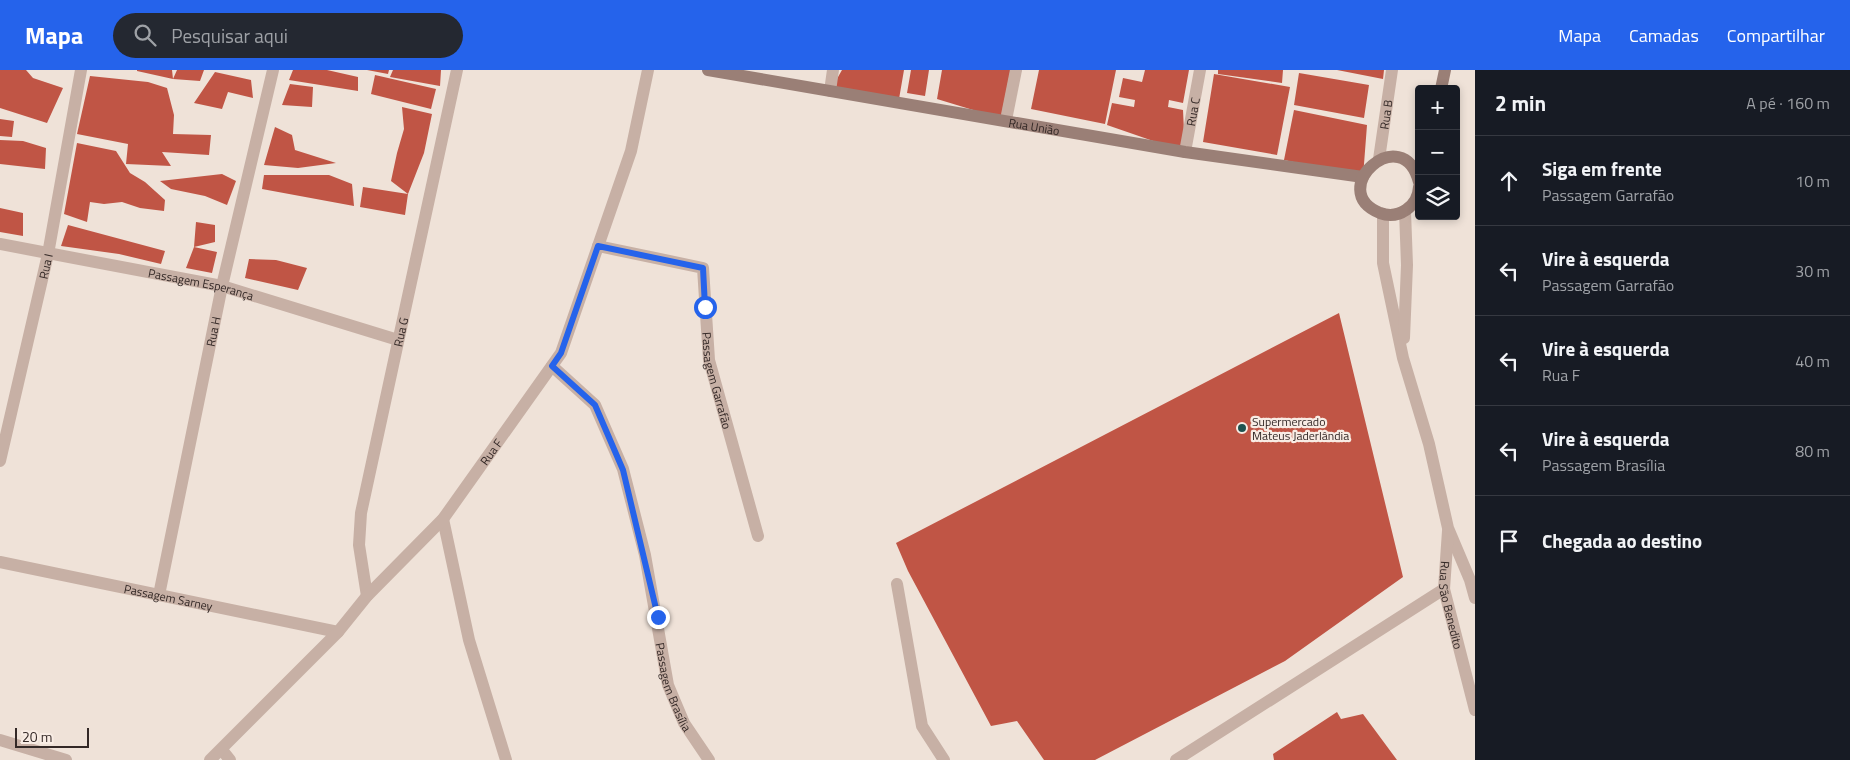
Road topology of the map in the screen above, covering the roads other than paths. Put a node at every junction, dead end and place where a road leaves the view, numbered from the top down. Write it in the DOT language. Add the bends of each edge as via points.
graph roads {
  1 [pos="81,70"];
  2 [pos="273,70"];
  3 [pos="457,70"];
  4 [pos="648,70"];
  5 [pos="708,70"];
  6 [pos="833,70"];
  7 [pos="1016,70"];
  8 [pos="1200,70"];
  9 [pos="1392,70"];
  10 [pos="1445,70"];
  11 [pos="1442,85"];
  12 [pos="830,92"];
  13 [pos="1006,120"];
  14 [pos="1185,152"];
  15 [pos="1378,159"];
  16 [pos="1416,175"];
  17 [pos="1363,177"];
  18 [pos="1415,200"];
  19 [pos="1405,211"];
  20 [pos="1383,214"];
  21 [pos="0,244"];
  22 [pos="598,246"];
  23 [pos="48,254"];
  24 [pos="222,286"];
  25 [pos="398,340"];
  26 [pos="1403,358"];
  27 [pos="552,366"];
  28 [pos="0,460"];
  29 [pos="443,519"];
  30 [pos="1448,528"];
  31 [pos="758,536"];
  32 [pos="0,562"];
  33 [pos="897,584"];
  34 [pos="1444,589"];
  35 [pos="159,595"];
  36 [pos="367,596"];
  37 [pos="1475,598"];
  38 [pos="338,632"];
  39 [pos="1475,710"];
  40 [pos="0,740"];
  41 [pos="222,750"];
  42 [pos="66,760"];
  43 [pos="210,760"];
  44 [pos="230,760"];
  45 [pos="506,760"];
  46 [pos="709,760"];
  47 [pos="944,760"];
  48 [pos="1176,760"];
  1 -- 23 [label="street, Rua I"];
  2 -- 24 [label="street, Rua H"];
  3 -- 25 [label="street, Rua G"];
  4 -- 22 [label="street, Rua F" via="631,151"];
  5 -- 12 [label="main road, Rua União"];
  6 -- 12 [label="street"];
  7 -- 13 [label="street"];
  8 -- 14 [label="street, Rua C"];
  9 -- 15 [label="street, Rua B"];
  10 -- 11 [label="main road"];
  12 -- 13 [label="main road, Rua União"];
  13 -- 14 [label="main road, Rua União"];
  14 -- 17 [label="main road, Rua União"];
  15 -- 16 [label="main road" via="1405,161"];
  15 -- 17 [label="main road"];
  17 -- 20 [label="main road" via="1363,196 1367,204"];
  18 -- 19 [label="main road"];
  19 -- 20 [label="main road"];
  19 -- 26 [label="street, Rua São Benedito" via="1407,265"];
  20 -- 26 [label="street, Rua São Benedito" via="1383,263"];
  21 -- 23 [label="street, Passagem Esperança"];
  22 -- 27 [label="street, Rua F" via="561,353"];
  22 -- 31 [label="street, Passagem Garrafão" via="703,268 709,360"];
  23 -- 24 [label="street, Passagem Esperança"];
  23 -- 28 [label="street, Rua I"];
  24 -- 25 [label="street, Passagem Esperança"];
  24 -- 35 [label="street, Rua H"];
  25 -- 36 [label="street, Rua G" via="361,513 358,545"];
  26 -- 30 [label="street, Rua São Benedito" via="1429,444"];
  27 -- 29 [label="street, Rua F"];
  27 -- 46 [label="street, Passagem Brasília" via="595,405 623,470 647,564 668,685 684,723"];
  29 -- 36 [label="street, Rua F"];
  29 -- 45 [label="street" via="469,640"];
  30 -- 34 [label="street, Rua São Benedito"];
  30 -- 37 [label="street, Rua São Benedito"];
  32 -- 35 [label="street, Passagem Sarney"];
  33 -- 47 [label="street" via="922,726"];
  34 -- 39 [label="street, Rua São Benedito"];
  34 -- 48 [label="street"];
  35 -- 38 [label="street, Passagem Sarney"];
  36 -- 38 [label="street, Rua F"];
  38 -- 41 [label="street, Rua F"];
  40 -- 42 [label="street"];
  41 -- 43 [label="street, Rua F"];
  41 -- 44 [label="street"];
}
